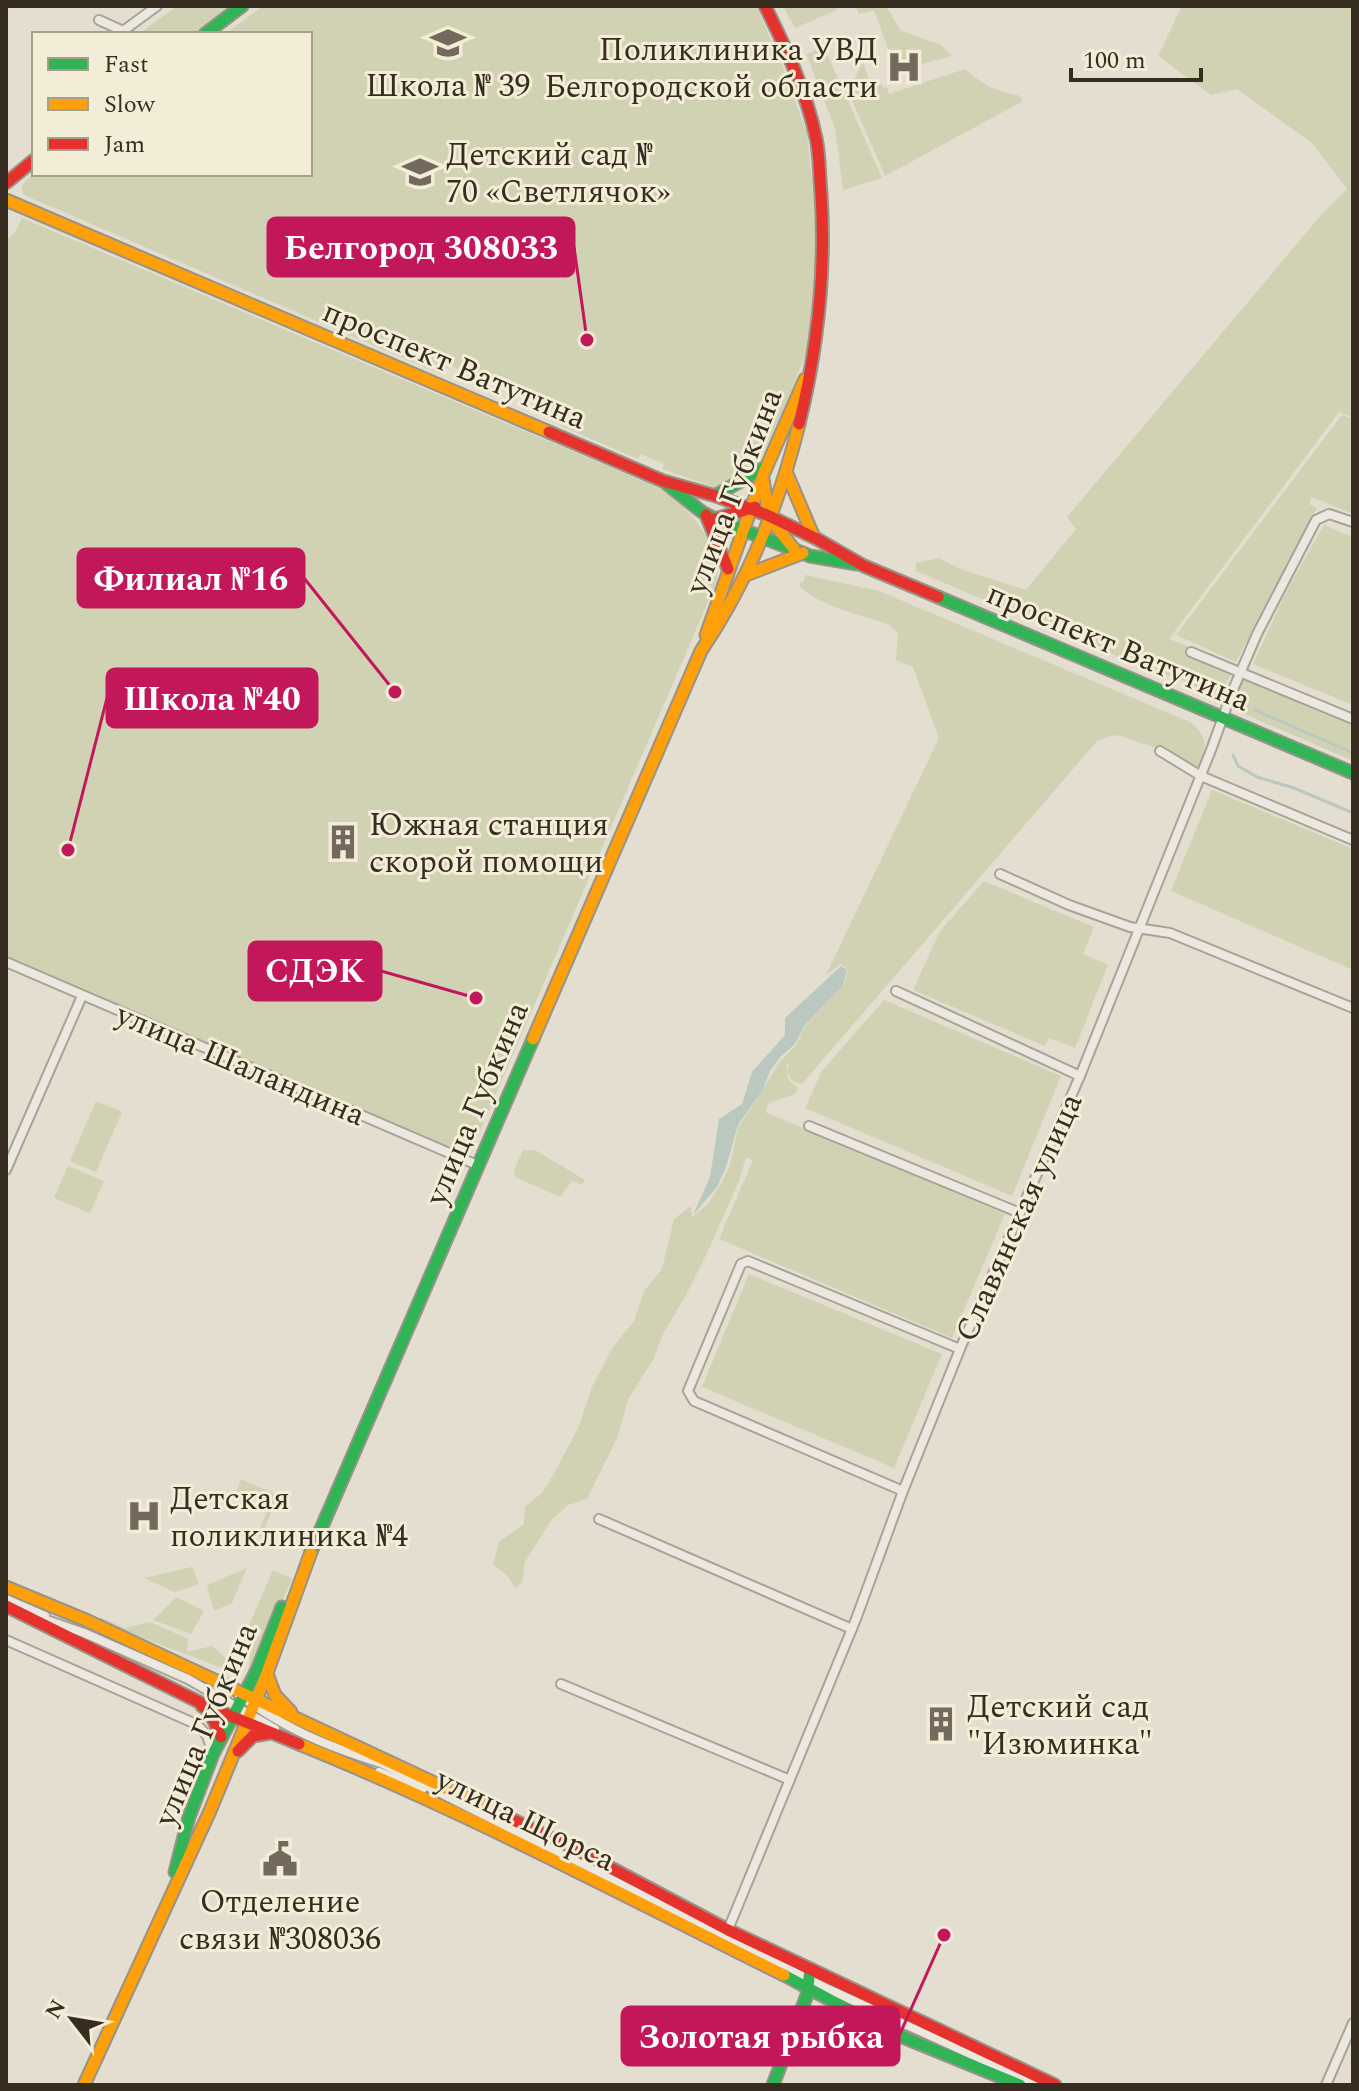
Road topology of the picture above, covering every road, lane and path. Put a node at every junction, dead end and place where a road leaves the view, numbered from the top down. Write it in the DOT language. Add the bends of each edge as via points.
graph roads {
  1 [pos="157,6"];
  2 [pos="242,6"];
  3 [pos="765,6"];
  4 [pos="99,20"];
  5 [pos="208,32"];
  6 [pos="32,162"];
  7 [pos="22,169"];
  8 [pos="6,170"];
  9 [pos="6,183"];
  10 [pos="6,200"];
  11 [pos="816,351"];
  12 [pos="765,471"];
  13 [pos="785,477"];
  14 [pos="663,481"];
  15 [pos="719,496"];
  16 [pos="766,502"];
  17 [pos="750,509"];
  18 [pos="736,514"];
  19 [pos="710,517"];
  20 [pos="769,517"];
  21 [pos="1353,522"];
  22 [pos="743,530"];
  23 [pos="778,531"];
  24 [pos="809,533"];
  25 [pos="761,537"];
  26 [pos="748,547"];
  27 [pos="800,552"];
  28 [pos="837,555"];
  29 [pos="730,564"];
  30 [pos="748,572"];
  31 [pos="701,651"];
  32 [pos="1191,652"];
  33 [pos="1240,673"];
  34 [pos="1222,719"];
  35 [pos="1353,719"];
  36 [pos="1160,751"];
  37 [pos="1353,773"];
  38 [pos="1201,776"];
  39 [pos="1353,840"];
  40 [pos="1000,874"];
  41 [pos="1138,929"];
  42 [pos="6,962"];
  43 [pos="896,991"];
  44 [pos="82,996"];
  45 [pos="1353,1008"];
  46 [pos="1080,1076"];
  47 [pos="809,1126"];
  48 [pos="477,1165"];
  49 [pos="6,1170"];
  50 [pos="1020,1213"];
  51 [pos="960,1349"];
  52 [pos="903,1491"];
  53 [pos="599,1519"];
  54 [pos="300,1576"];
  55 [pos="6,1587"];
  56 [pos="6,1599"];
  57 [pos="6,1606"];
  58 [pos="852,1629"];
  59 [pos="84,1633"];
  60 [pos="6,1640"];
  61 [pos="192,1669"];
  62 [pos="267,1673"];
  63 [pos="561,1684"];
  64 [pos="196,1700"];
  65 [pos="244,1707"];
  66 [pos="304,1722"];
  67 [pos="272,1733"];
  68 [pos="221,1737"];
  69 [pos="213,1754"];
  70 [pos="235,1754"];
  71 [pos="790,1780"];
  72 [pos="169,1896"];
  73 [pos="726,1934"];
  74 [pos="712,1939"];
  75 [pos="737,1951"];
  76 [pos="811,1980"];
  77 [pos="1353,2023"];
  78 [pos="1001,2058"];
  79 [pos="1030,2072"];
  80 [pos="1008,2080"];
  81 [pos="84,2085"];
  82 [pos="773,2085"];
  83 [pos="1038,2085"];
  84 [pos="1055,2085"];
  85 [pos="1326,2085"];
  1 -- 4 [label="street" via="123,31"];
  2 -- 5 [label="main road"];
  3 -- 11 [label="main road, улица Губкина" via="815,131 825,229"];
  6 -- 7 [label="main road"];
  7 -- 8 [label="main road"];
  7 -- 9 [label="main road"];
  10 -- 14 [label="main road, проспект Ватутина"];
  11 -- 12 [label="main road, улица Губкина"];
  11 -- 13 [label="main road, улица Губкина"];
  12 -- 13 [label="main road" via="770,485"];
  12 -- 15 [label="main road"];
  12 -- 16 [label="main road"];
  12 -- 17 [label="main road, улица Губкина"];
  13 -- 16 [label="main road"];
  13 -- 20 [label="main road, улица Губкина"];
  13 -- 24 [label="main road"];
  14 -- 15 [label="main road, проспект Ватутина"];
  14 -- 19 [label="main road, проспект Ватутина"];
  15 -- 17 [label="main road, проспект Ватутина"];
  15 -- 18 [label="main road"];
  15 -- 19 [label="main road" via="724,509"];
  16 -- 17 [label="main road"];
  16 -- 20 [label="main road"];
  17 -- 18 [label="main road"];
  17 -- 20 [label="main road, проспект Ватутина"];
  17 -- 22 [label="main road, улица Губкина"];
  18 -- 19 [label="main road"];
  18 -- 22 [label="main road"];
  19 -- 22 [label="main road, проспект Ватутина"];
  19 -- 29 [label="main road"];
  20 -- 23 [label="main road"];
  20 -- 24 [label="main road, проспект Ватутина"];
  20 -- 25 [label="main road, улица Губкина"];
  21 -- 33 [label="street, Славянская улица" via="1334,514 1322,515 1314,523"];
  22 -- 25 [label="main road, проспект Ватутина"];
  22 -- 26 [label="main road"];
  22 -- 29 [label="main road, улица Губкина"];
  23 -- 24 [label="main road"];
  23 -- 25 [label="main road"];
  23 -- 27 [label="main road"];
  24 -- 27 [label="main road" via="794,537"];
  24 -- 28 [label="main road, проспект Ватутина"];
  25 -- 26 [label="main road"];
  25 -- 27 [label="main road, проспект Ватутина"];
  25 -- 30 [label="main road, улица Губкина"];
  26 -- 29 [label="main road"];
  26 -- 30 [label="main road"];
  27 -- 28 [label="main road, проспект Ватутина"];
  27 -- 30 [label="main road"];
  28 -- 34 [label="main road, проспект Ватутина"];
  29 -- 30 [label="main road" via="742,558"];
  29 -- 31 [label="main road, улица Губкина"];
  30 -- 31 [label="main road, улица Губкина"];
  31 -- 48 [label="main road, улица Губкина"];
  32 -- 33 [label="street"];
  33 -- 34 [label="street, Славянская улица"];
  33 -- 35 [label="street"];
  34 -- 37 [label="main road, проспект Ватутина"];
  34 -- 38 [label="street, Славянская улица"];
  36 -- 38 [label="street"];
  38 -- 39 [label="street"];
  38 -- 41 [label="street, Славянская улица"];
  40 -- 41 [label="street"];
  41 -- 45 [label="street" via="1170,933"];
  41 -- 46 [label="street, Славянская улица"];
  42 -- 44 [label="street, улица Шаландина"];
  43 -- 46 [label="street"];
  44 -- 48 [label="street, улица Шаландина"];
  44 -- 49 [label="street"];
  46 -- 50 [label="street, Славянская улица"];
  47 -- 50 [label="street"];
  48 -- 54 [label="main road, улица Губкина"];
  50 -- 51 [label="street, Славянская улица"];
  51 -- 52 [label="street, Славянская улица"];
  51 -- 52 [label="street" via="748,1261 741,1264 688,1391 694,1401"];
  52 -- 58 [label="street, Славянская улица"];
  53 -- 58 [label="street"];
  54 -- 62 [label="main road, улица Губкина"];
  54 -- 65 [label="main road, улица Губкина" via="286,1598"];
  55 -- 61 [label="main road, улица Щорса"];
  56 -- 59 [label="street, улица Щорса"];
  57 -- 59 [label="street"];
  57 -- 64 [label="main road, улица Щорса"];
  58 -- 71 [label="street, Славянская улица"];
  59 -- 61 [label="street, улица Щорса"];
  59 -- 65 [label="street, улица Щорса"];
  60 -- 69 [label="street" via="198,1725"];
  61 -- 65 [label="main road, улица Щорса" via="222,1683"];
  62 -- 65 [label="main road, улица Губкина"];
  62 -- 66 [label="main road" via="275,1697"];
  63 -- 71 [label="street"];
  64 -- 65 [label="main road, улица Щорса"];
  64 -- 68 [label="main road" via="210,1712"];
  65 -- 66 [label="main road, улица Щорса"];
  65 -- 67 [label="main road, улица Щорса"];
  65 -- 68 [label="main road, улица Губкина"];
  65 -- 70 [label="main road, улица Губкина"];
  65 -- 73 [label="street, улица Щорса" via="291,1737 471,1811"];
  66 -- 73 [label="main road, улица Щорса" via="592,1858"];
  67 -- 70 [label="main road" via="253,1736"];
  67 -- 74 [label="main road, улица Щорса" via="354,1766"];
  68 -- 69 [label="main road, улица Губкина"];
  69 -- 72 [label="main road, улица Губкина" via="189,1817"];
  70 -- 72 [label="main road, улица Губкина"];
  71 -- 73 [label="street, Славянская улица"];
  72 -- 81 [label="main road, улица Губкина"];
  73 -- 74 [label="street"];
  73 -- 75 [label="street"];
  73 -- 76 [label="main road, улица Щорса"];
  74 -- 75 [label="main road, улица Щорса"];
  75 -- 76 [label="main road, улица Щорса"];
  76 -- 78 [label="main road, улица Щорса" via="831,1979"];
  76 -- 80 [label="main road, улица Щорса" via="888,2031"];
  76 -- 82 [label="main road"];
  77 -- 85 [label="street"];
  78 -- 79 [label="main road, улица Щорса"];
  78 -- 80 [label="main road"];
  79 -- 80 [label="main road"];
  79 -- 84 [label="main road, улица Щорса"];
  80 -- 83 [label="street, улица Щорса"];
}
